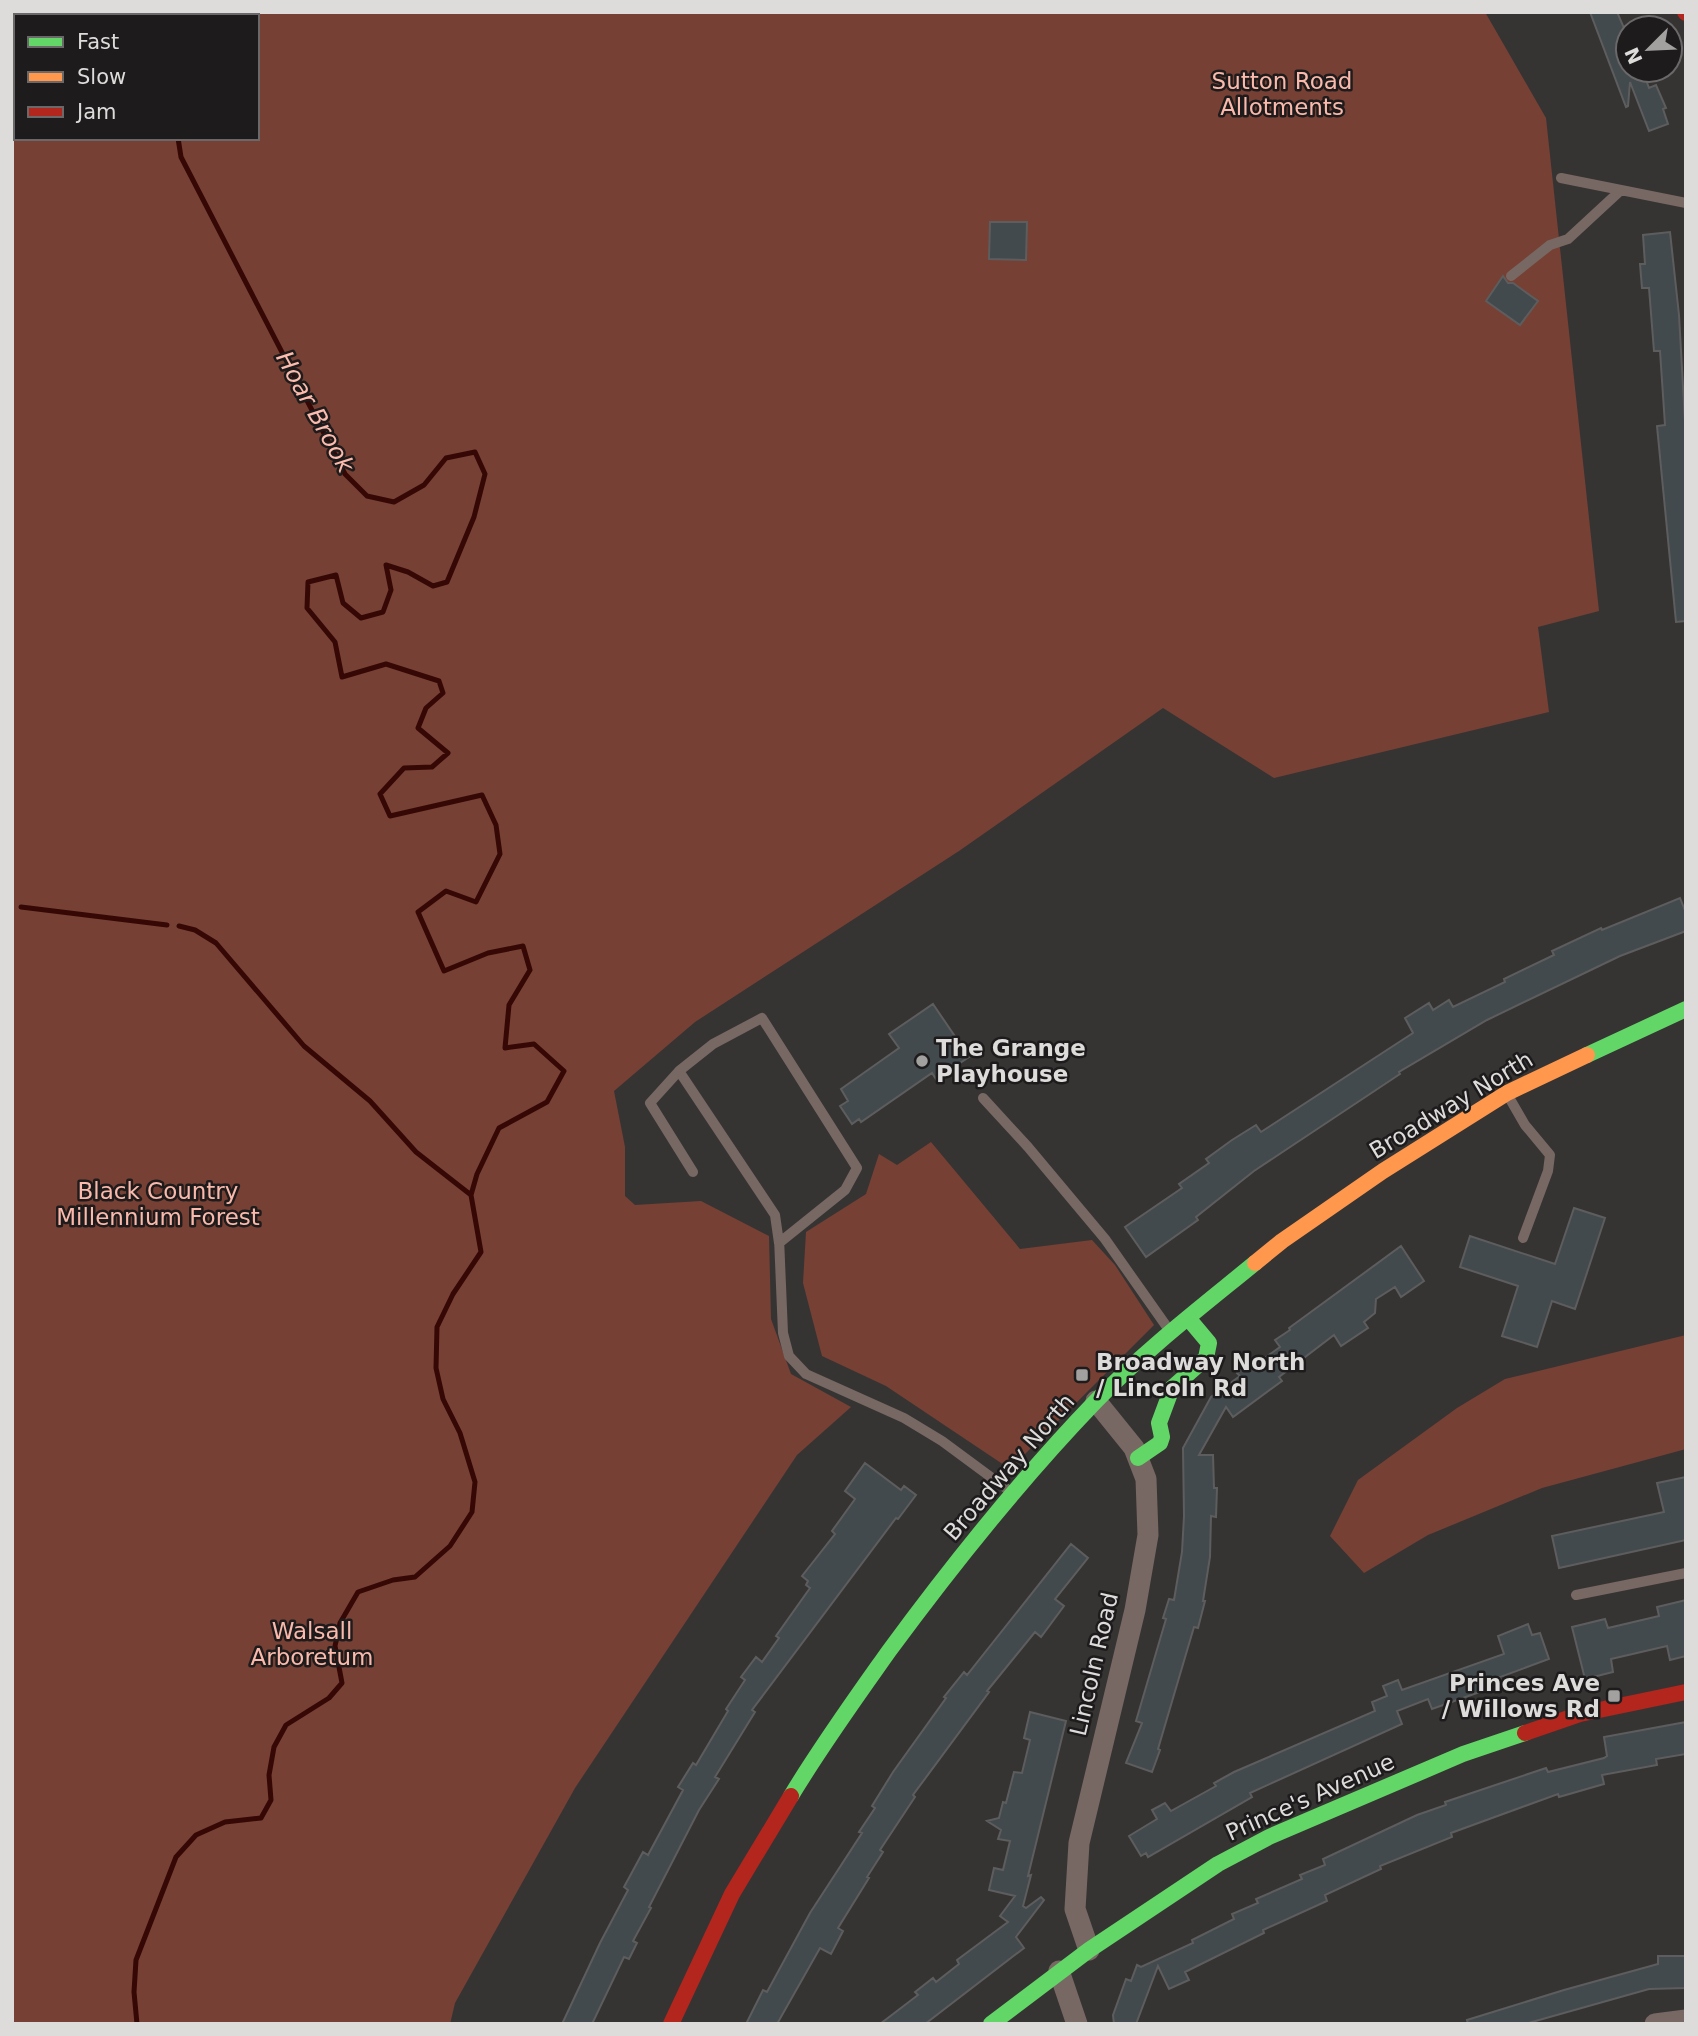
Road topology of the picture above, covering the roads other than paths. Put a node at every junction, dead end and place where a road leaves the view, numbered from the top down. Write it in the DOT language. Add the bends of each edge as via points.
graph roads {
  1 [pos="1562,178"];
  2 [pos="1621,190"];
  3 [pos="1686,203"];
  4 [pos="1511,276"];
  5 [pos="1686,1009"];
  6 [pos="679,1070"];
  7 [pos="1507,1094"];
  8 [pos="983,1098"];
  9 [pos="694,1172"];
  10 [pos="1523,1238"];
  11 [pos="779,1239"];
  12 [pos="1188,1318"];
  13 [pos="1170,1332"];
  14 [pos="1096,1401"];
  15 [pos="1138,1458"];
  16 [pos="1012,1493"];
  17 [pos="1686,1573"];
  18 [pos="1576,1595"];
  19 [pos="1686,1692"];
  20 [pos="1089,1950"];
  21 [pos="1059,1971"];
  22 [pos="1686,2020"];
  23 [pos="671,2024"];
  24 [pos="991,2024"];
  25 [pos="1077,2024"];
  26 [pos="1655,2024"];
  1 -- 2 [label="lane"];
  2 -- 3 [label="lane"];
  2 -- 4 [label="lane" via="1568,239 1550,246"];
  5 -- 7 [label="main road, Broadway North"];
  6 -- 9 [label="lane" via="650,1103"];
  6 -- 11 [label="lane" via="775,1215"];
  6 -- 11 [label="lane" via="713,1044 762,1018 857,1168 845,1190"];
  7 -- 10 [label="lane" via="1550,1155"];
  7 -- 12 [label="main road, Broadway North" via="1282,1241"];
  8 -- 13 [label="lane" via="1105,1239"];
  11 -- 16 [label="lane" via="783,1333 789,1356 806,1374 904,1418 942,1441"];
  12 -- 13 [label="main road, Broadway North"];
  12 -- 15 [label="main road" via="1209,1343 1206,1357 1172,1388 1159,1423 1160,1443"];
  13 -- 14 [label="main road, Broadway North"];
  14 -- 15 [label="street, Lincoln Road"];
  14 -- 16 [label="main road, Broadway North"];
  15 -- 20 [label="street, Lincoln Road" via="1146,1479 1148,1535 1135,1610 1079,1843 1074,1909"];
  16 -- 23 [label="main road, Broadway North" via="931,1594 820,1747 732,1895"];
  17 -- 18 [label="lane"];
  19 -- 20 [label="main road, Prince's Avenue" via="1580,1714 1463,1754 1304,1822 1218,1864"];
  20 -- 21 [label="main road, Prince's Avenue"];
  21 -- 24 [label="main road, Prince's Avenue"];
  21 -- 25 [label="street"];
  22 -- 26 [label="street"];
}
